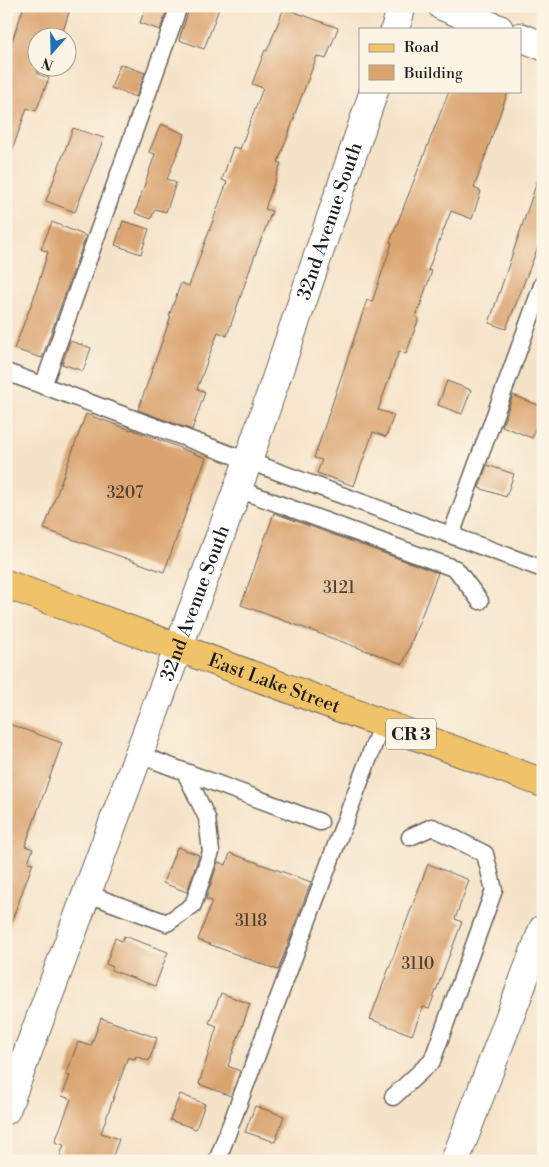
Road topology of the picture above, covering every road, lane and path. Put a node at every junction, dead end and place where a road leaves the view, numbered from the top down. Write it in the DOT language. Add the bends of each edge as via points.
graph roads {
  1 [pos="180,6"];
  2 [pos="402,6"];
  3 [pos="442,6"];
  4 [pos="395,28"];
  5 [pos="497,28"];
  6 [pos="522,38"];
  7 [pos="543,46"];
  8 [pos="374,92"];
  9 [pos="543,284"];
  10 [pos="6,372"];
  11 [pos="43,386"];
  12 [pos="248,461"];
  13 [pos="238,489"];
  14 [pos="451,535"];
  15 [pos="543,569"];
  16 [pos="6,584"];
  17 [pos="480,601"];
  18 [pos="179,648"];
  19 [pos="382,723"];
  20 [pos="140,755"];
  21 [pos="185,772"];
  22 [pos="543,783"];
  23 [pos="320,822"];
  24 [pos="410,837"];
  25 [pos="88,894"];
  26 [pos="543,929"];
  27 [pos="537,960"];
  28 [pos="393,1097"];
  29 [pos="6,1110"];
  30 [pos="216,1161"];
  31 [pos="455,1161"];
  1 -- 11 [label="lane"];
  2 -- 4 [label="street"];
  3 -- 5 [label="street"];
  6 -- 7 [label="street"];
  8 -- 12 [label="street, 32nd Avenue South"];
  9 -- 14 [label="lane"];
  10 -- 11 [label="lane"];
  11 -- 12 [label="lane"];
  12 -- 13 [label="street, 32nd Avenue South"];
  12 -- 14 [label="lane"];
  13 -- 17 [label="lane" via="456,569"];
  13 -- 18 [label="street, 32nd Avenue South"];
  14 -- 15 [label="lane"];
  16 -- 18 [label="main road, East Lake Street / CR 3"];
  18 -- 19 [label="main road, East Lake Street / CR 3"];
  18 -- 20 [label="street, 32nd Avenue South"];
  19 -- 22 [label="main road, East Lake Street / CR 3"];
  19 -- 30 [label="lane"];
  20 -- 21 [label="lane"];
  20 -- 25 [label="street, 32nd Avenue South"];
  21 -- 23 [label="lane"];
  21 -- 25 [label="lane" via="208,818 211,852 193,905 167,922"];
  24 -- 28 [label="lane" via="432,827 485,854 494,890 432,1060"];
  25 -- 29 [label="street, 32nd Avenue South"];
  26 -- 27 [label="street"];
  27 -- 31 [label="street"];
}
